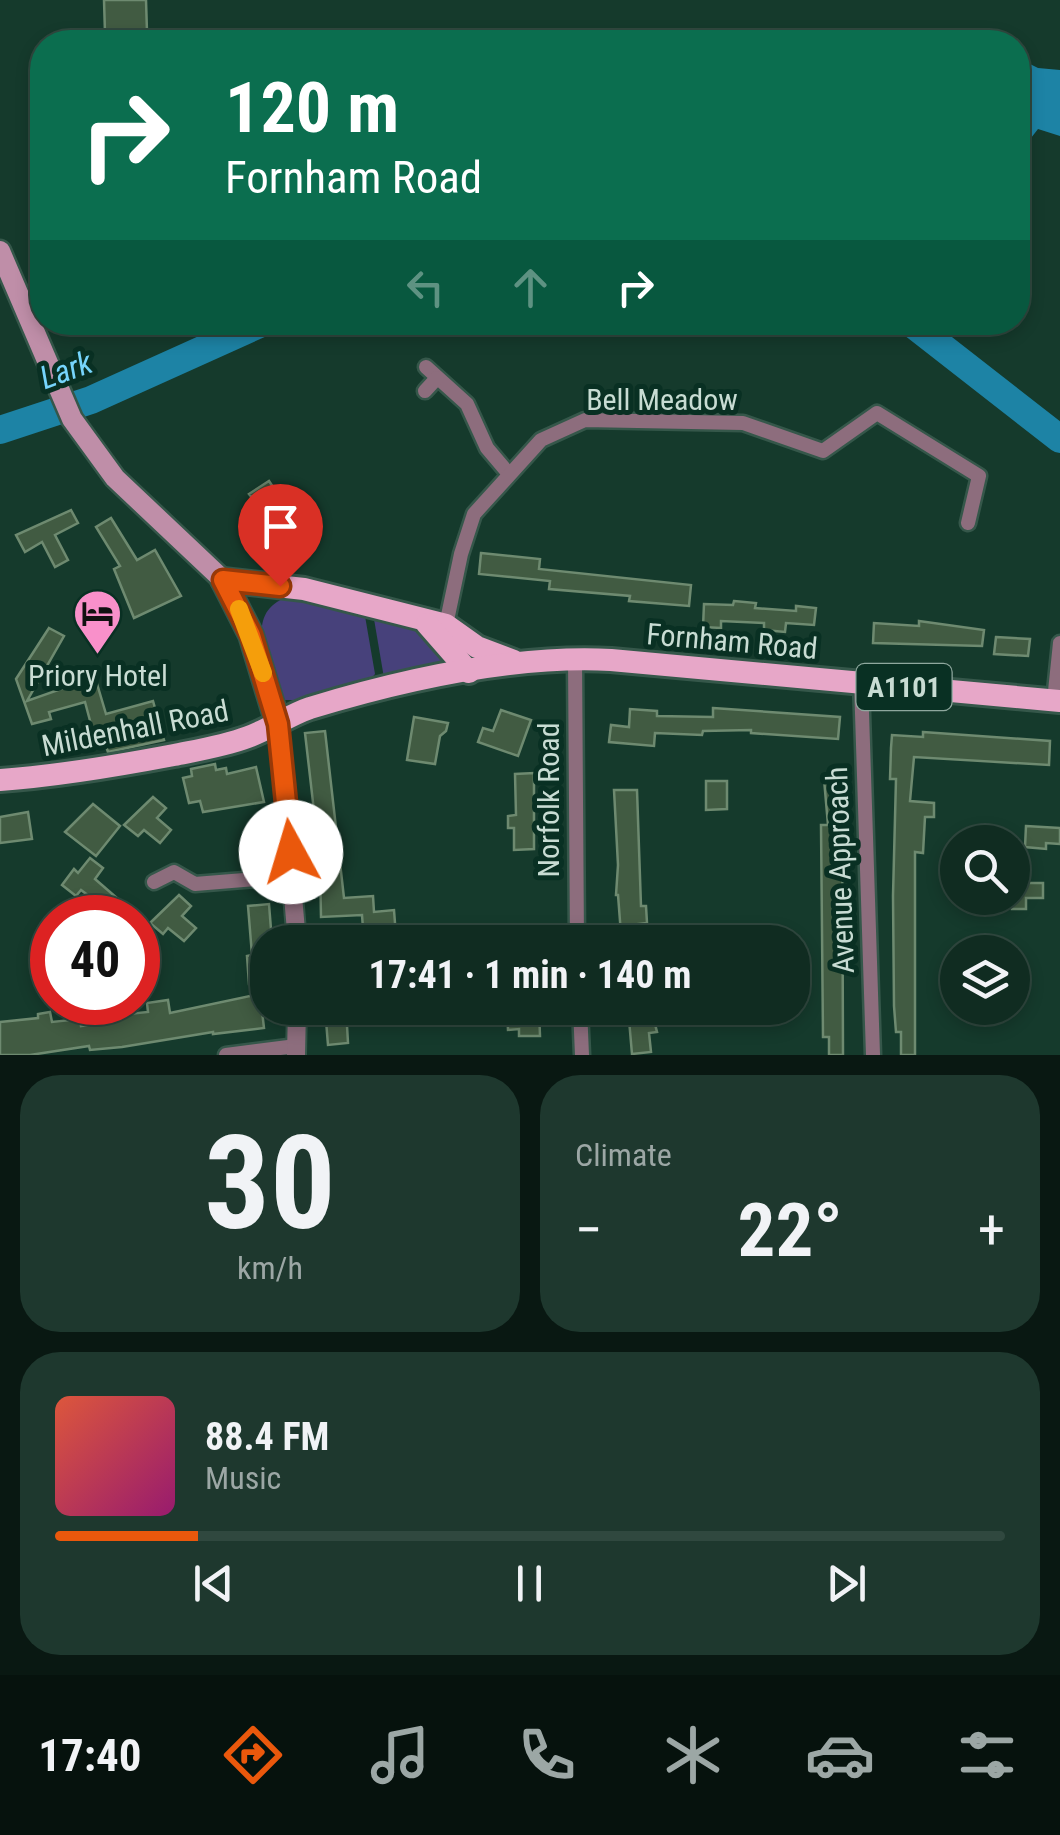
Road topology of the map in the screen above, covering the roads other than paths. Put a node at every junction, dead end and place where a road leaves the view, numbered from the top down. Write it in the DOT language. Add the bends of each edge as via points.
graph roads {
  1 [pos="0,252"];
  2 [pos="30,324"];
  3 [pos="34,335"];
  4 [pos="425,391"];
  5 [pos="508,474"];
  6 [pos="968,522"];
  7 [pos="218,576"];
  8 [pos="280,586"];
  9 [pos="435,623"];
  10 [pos="251,635"];
  11 [pos="1060,643"];
  12 [pos="575,658"];
  13 [pos="517,662"];
  14 [pos="469,672"];
  15 [pos="861,682"];
  16 [pos="1057,701"];
  17 [pos="278,724"];
  18 [pos="0,780"];
  19 [pos="294,876"];
  20 [pos="154,882"];
  21 [pos="296,925"];
  22 [pos="577,925"];
  23 [pos="297,1025"];
  24 [pos="581,1025"];
  25 [pos="296,1051"];
  26 [pos="226,1055"];
  27 [pos="582,1055"];
  28 [pos="873,1055"];
  1 -- 2 [label="main road"];
  3 -- 7 [label="main road" via="72,419 115,478"];
  4 -- 5 [label="street" via="432,372 467,404"];
  5 -- 6 [label="street, Bell Meadow" via="541,440 585,420 743,423 823,451 877,414 979,476"];
  5 -- 9 [label="street, Bell Meadow" via="474,514"];
  7 -- 8 [label="main road, Fornham Road / A1101"];
  7 -- 10 [label="main road"];
  8 -- 9 [label="main road, Fornham Road / A1101"];
  8 -- 10 [label="main road" via="260,601"];
  9 -- 13 [label="main road, Fornham Road / A1101"];
  9 -- 14 [label="main road"];
  10 -- 17 [label="main road"];
  11 -- 16 [label="street"];
  12 -- 13 [label="main road, Fornham Road / A1101"];
  12 -- 15 [label="main road, Fornham Road / A1101"];
  12 -- 22 [label="street, Norfolk Road"];
  13 -- 14 [label="main road, Fornham Road / A1101"];
  14 -- 17 [label="main road, Fornham Road / A1101" via="308,709"];
  15 -- 16 [label="main road, Fornham Road / A1101"];
  15 -- 28 [label="street, Avenue Approach"];
  17 -- 18 [label="main road, Mildenhall Road / A1101" via="218,746"];
  17 -- 19 [label="street"];
  19 -- 20 [label="street" via="195,884 174,872"];
  19 -- 21 [label="street"];
  23 -- 25 [label="street"];
  24 -- 27 [label="street"];
  25 -- 26 [label="street"];
}
